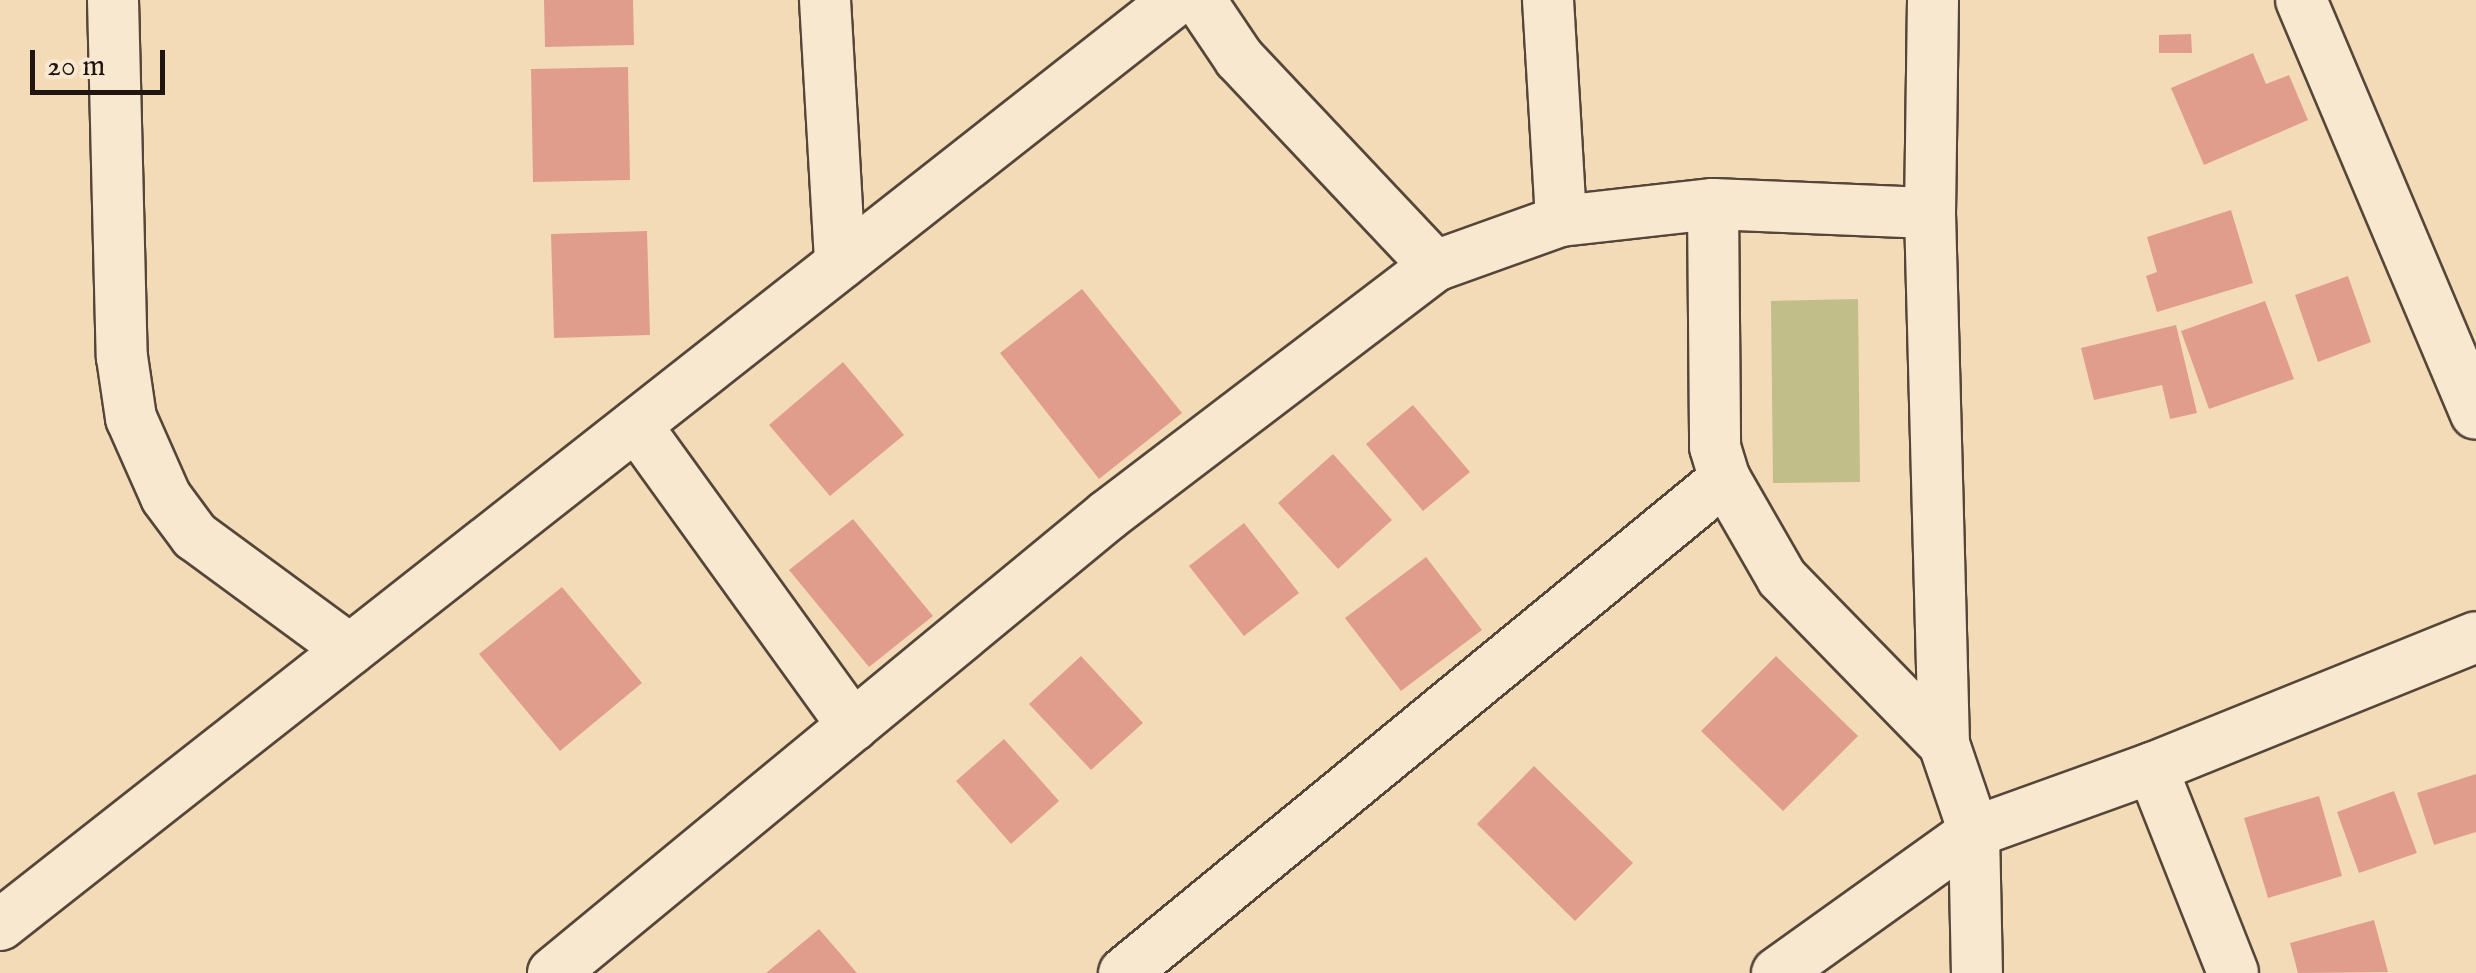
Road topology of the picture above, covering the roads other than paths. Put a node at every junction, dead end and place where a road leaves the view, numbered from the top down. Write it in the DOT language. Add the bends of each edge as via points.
graph roads {
  1 [pos="114,0"];
  2 [pos="825,0"];
  3 [pos="1176,0"];
  4 [pos="1200,0"];
  5 [pos="1548,0"];
  6 [pos="1933,0"];
  7 [pos="2300,0"];
  8 [pos="1713,204"];
  9 [pos="1930,213"];
  10 [pos="1560,221"];
  11 [pos="840,264"];
  12 [pos="1434,266"];
  13 [pos="2476,414"];
  14 [pos="636,425"];
  15 [pos="1724,479"];
  16 [pos="2476,636"];
  17 [pos="350,650"];
  18 [pos="853,726"];
  19 [pos="1944,744"];
  20 [pos="2152,768"];
  21 [pos="1974,832"];
  22 [pos="0,924"];
  23 [pos="553,973"];
  24 [pos="1124,973"];
  25 [pos="1777,973"];
  26 [pos="1977,973"];
  27 [pos="2233,973"];
  1 -- 17 [label="street" via="122,357 131,418 166,497 195,536"];
  2 -- 11 [label="street"];
  3 -- 11 [label="street"];
  4 -- 12 [label="street" via="1239,58"];
  5 -- 10 [label="street"];
  6 -- 9 [label="street"];
  7 -- 13 [label="street"];
  8 -- 9 [label="street"];
  8 -- 10 [label="street"];
  8 -- 15 [label="street" via="1715,447"];
  9 -- 19 [label="street"];
  10 -- 12 [label="street"];
  11 -- 14 [label="street"];
  12 -- 18 [label="street" via="1108,515"];
  14 -- 17 [label="street"];
  14 -- 18 [label="street"];
  15 -- 19 [label="street" via="1782,578"];
  15 -- 24 [label="street"];
  16 -- 20 [label="street"];
  17 -- 22 [label="street"];
  18 -- 23 [label="street"];
  19 -- 21 [label="street"];
  20 -- 21 [label="street"];
  20 -- 27 [label="street"];
  21 -- 25 [label="street"];
  21 -- 26 [label="street"];
}
